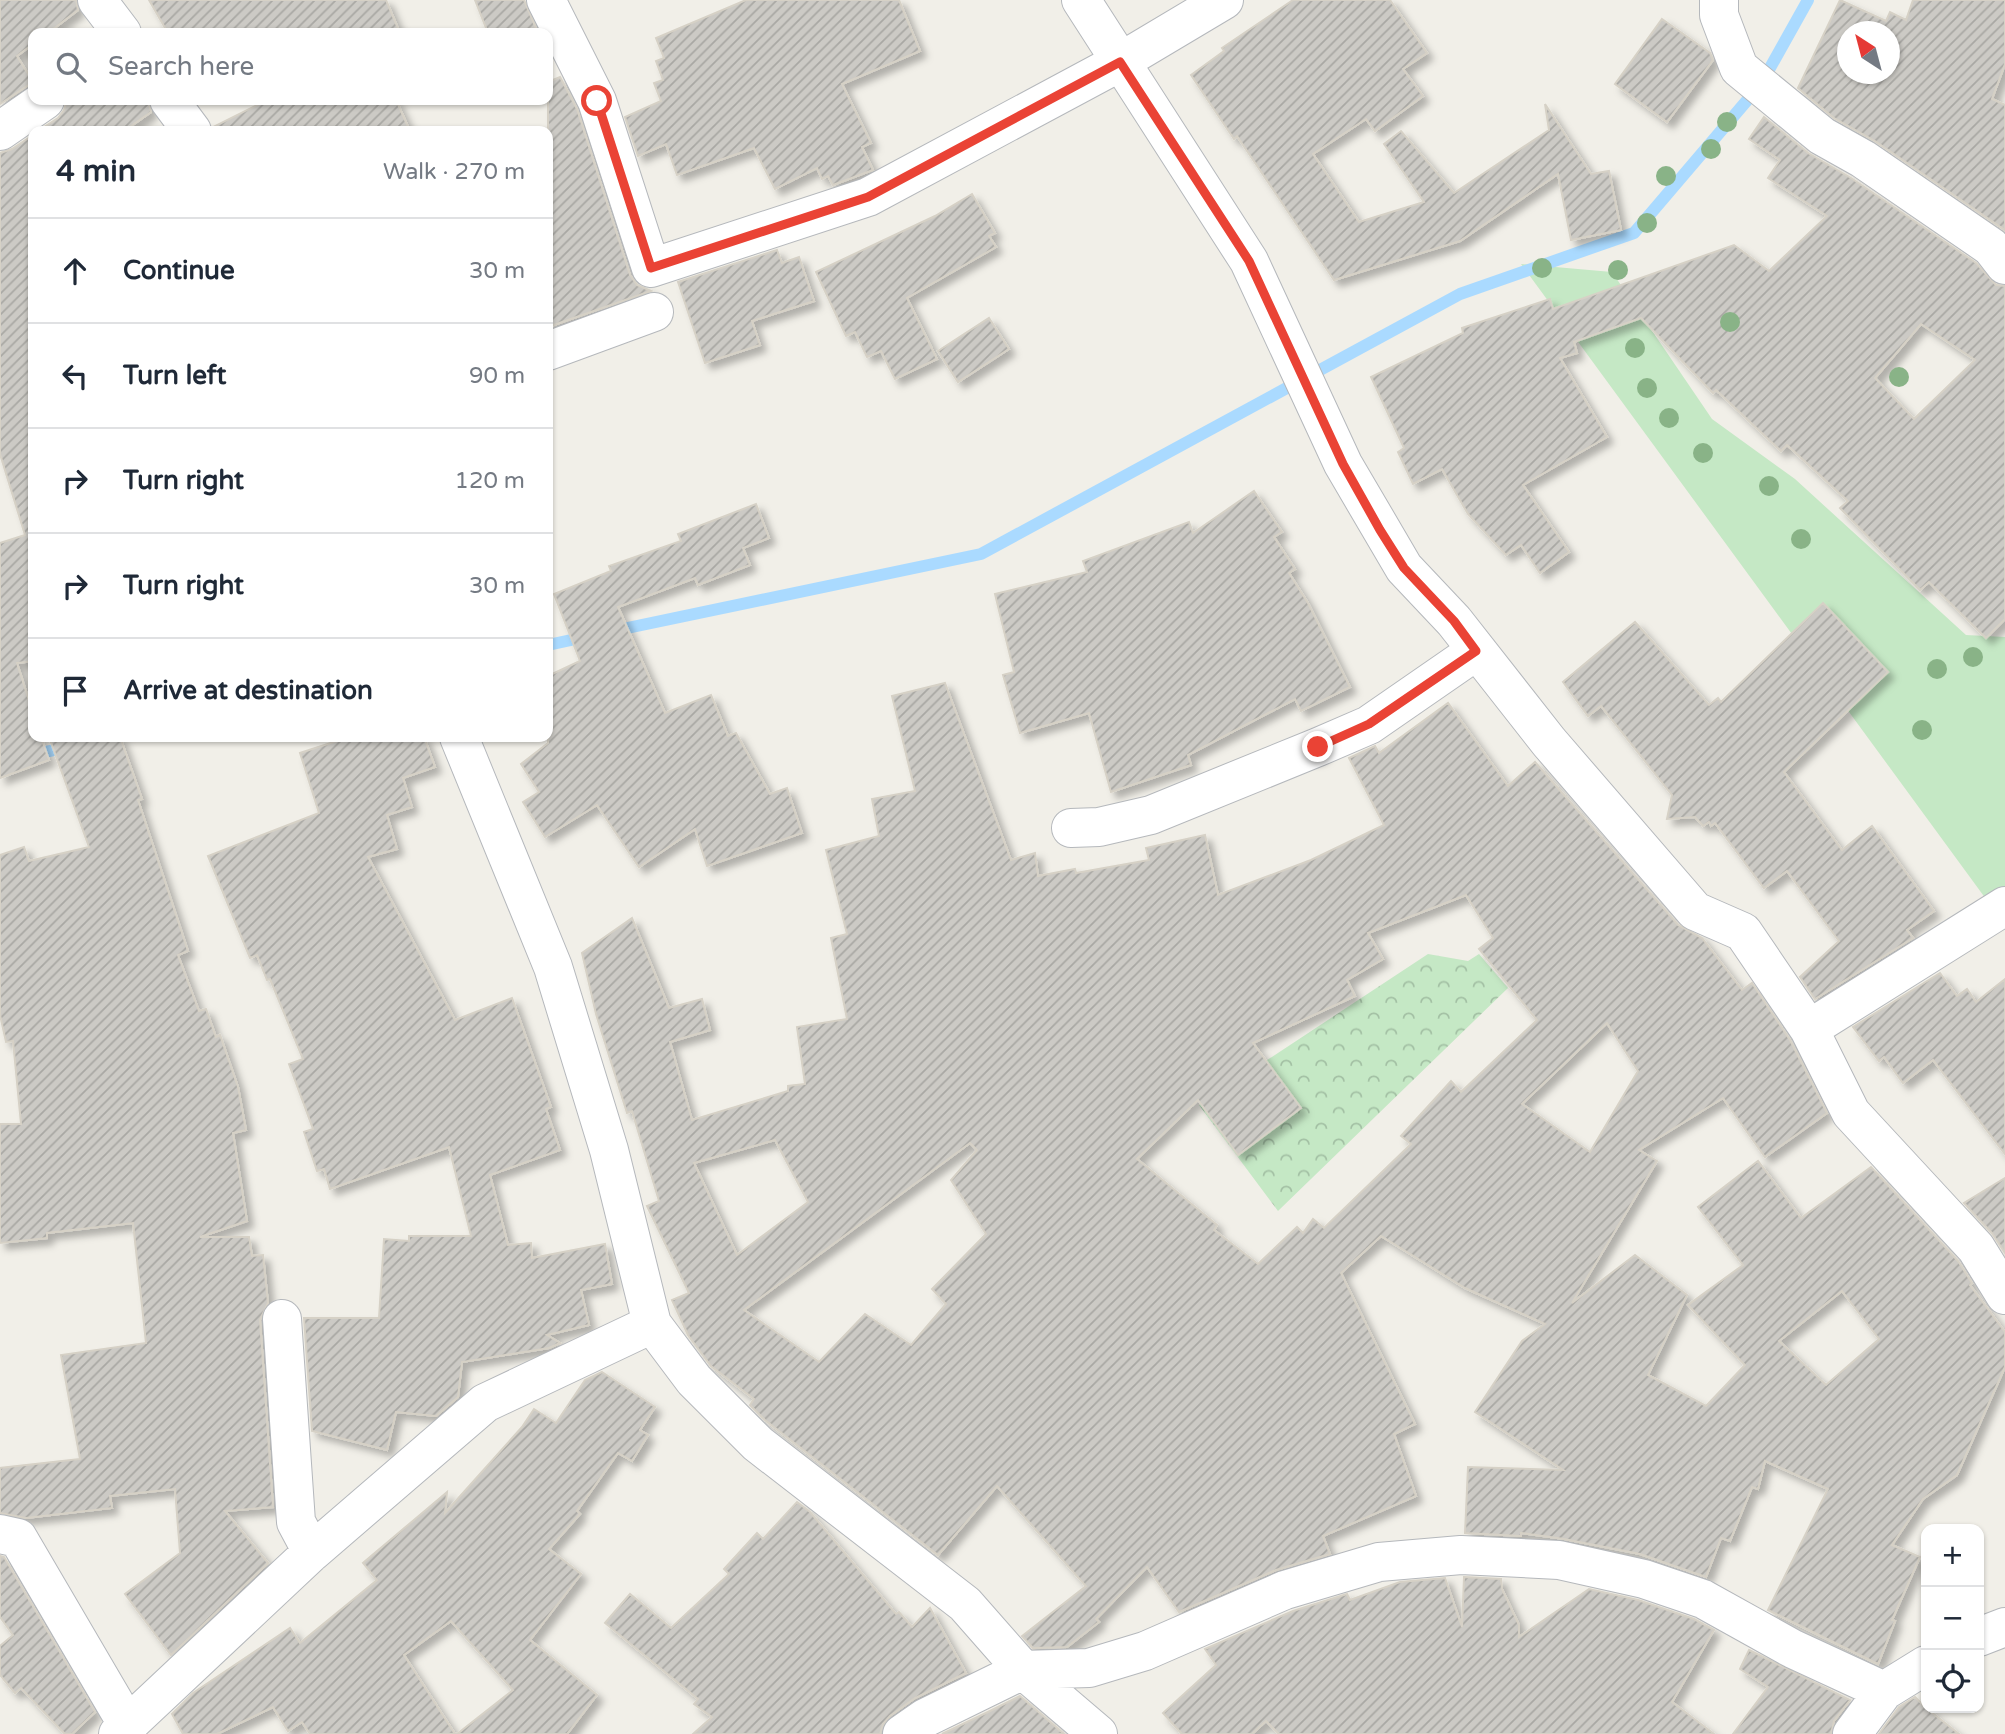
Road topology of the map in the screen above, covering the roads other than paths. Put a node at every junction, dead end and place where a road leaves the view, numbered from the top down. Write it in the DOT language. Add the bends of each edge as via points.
graph roads {
  1 [pos="547,0"];
  2 [pos="1081,0"];
  3 [pos="1224,0"];
  4 [pos="1719,0"];
  5 [pos="1120,62"];
  6 [pos="38,105"];
  7 [pos="173,105"];
  8 [pos="187,126"];
  9 [pos="0,131"];
  10 [pos="2005,265"];
  11 [pos="654,312"];
  12 [pos="553,349"];
  13 [pos="1476,651"];
  14 [pos="461,742"];
  15 [pos="1071,828"];
  16 [pos="2005,906"];
  17 [pos="1809,1029"];
  18 [pos="2005,1295"];
  19 [pos="282,1319"];
  20 [pos="652,1324"];
  21 [pos="0,1534"];
  22 [pos="312,1552"];
  23 [pos="2005,1627"];
  24 [pos="1984,1635"];
  25 [pos="1921,1668"];
  26 [pos="1023,1670"];
  27 [pos="1885,1691"];
  28 [pos="123,1729"];
  29 [pos="902,1734"];
  30 [pos="1098,1734"];
  31 [pos="1852,1734"];
  1 -- 5 [label="street" via="597,101 651,268 868,197"];
  2 -- 5 [label="street"];
  3 -- 5 [label="street"];
  4 -- 10 [label="street" via="1719,15 1739,68 1822,136 1991,247"];
  5 -- 13 [label="street" via="1249,261 1343,464 1380,530 1404,568"];
  6 -- 9 [label="street"];
  7 -- 8 [label="street"];
  11 -- 12 [label="street"];
  13 -- 15 [label="street" via="1369,724 1318,747 1151,815 1099,827"];
  13 -- 17 [label="street" via="1695,911 1744,932"];
  14 -- 20 [label="street" via="553,967 609,1150"];
  16 -- 17 [label="street"];
  17 -- 18 [label="street" via="1851,1112 1976,1248"];
  19 -- 22 [label="street" via="296,1522"];
  20 -- 22 [label="street" via="485,1403"];
  20 -- 26 [label="street" via="694,1380 758,1444 965,1604"];
  21 -- 28 [label="street" via="18,1538"];
  22 -- 28 [label="street"];
  23 -- 24 [label="street"];
  25 -- 27 [label="street"];
  26 -- 27 [label="street" via="1089,1668 1145,1651 1284,1590 1379,1562 1461,1555 1559,1560 1644,1579 1703,1599"];
  26 -- 29 [label="street"];
  26 -- 30 [label="street"];
  27 -- 31 [label="street"];
}
